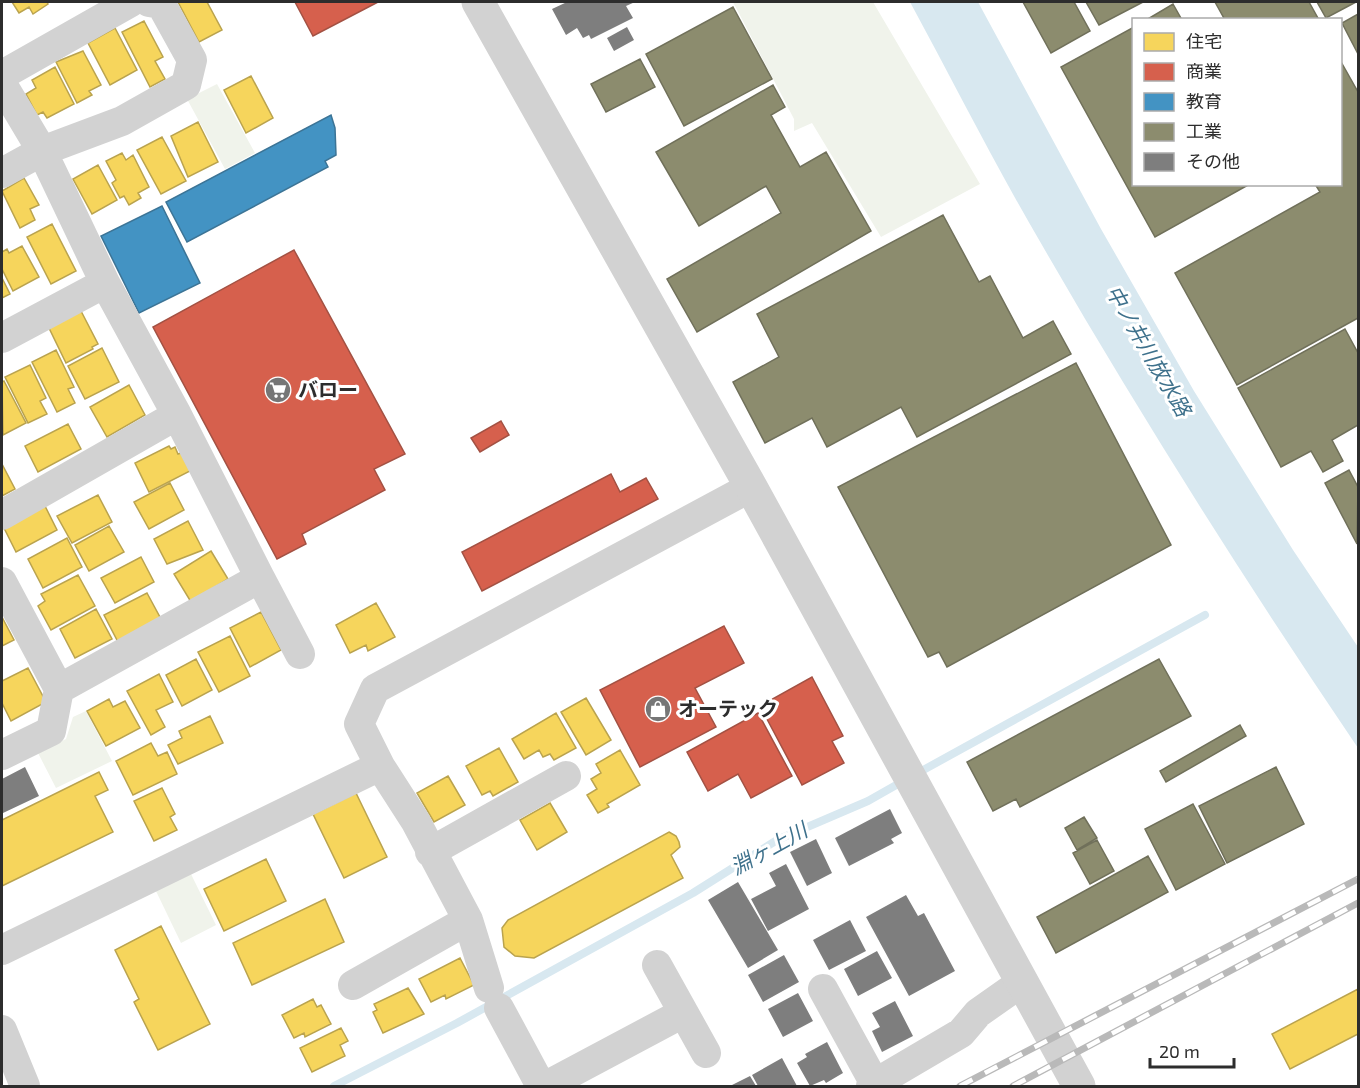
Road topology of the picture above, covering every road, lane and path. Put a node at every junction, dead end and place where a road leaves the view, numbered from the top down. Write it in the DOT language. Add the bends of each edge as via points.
graph roads {
  1 [pos="131,2"];
  2 [pos="149,2"];
  3 [pos="478,2"];
  4 [pos="2,75"];
  5 [pos="2,84"];
  6 [pos="42,151"];
  7 [pos="2,173"];
  8 [pos="105,283"];
  9 [pos="2,338"];
  10 [pos="177,415"];
  11 [pos="751,486"];
  12 [pos="2,515"];
  13 [pos="260,578"];
  14 [pos="2,582"];
  15 [pos="300,654"];
  16 [pos="59,689"];
  17 [pos="2,755"];
  18 [pos="380,766"];
  19 [pos="566,776"];
  20 [pos="430,852"];
  21 [pos="468,920"];
  22 [pos="2,950"];
  23 [pos="657,965"];
  24 [pos="1022,982"];
  25 [pos="353,985"];
  26 [pos="823,989"];
  27 [pos="683,1013"];
  28 [pos="2,1030"];
  29 [pos="706,1053"];
  30 [pos="873,1085"];
  31 [pos="23,1086"];
  32 [pos="541,1086"];
  33 [pos="546,1086"];
  34 [pos="1078,1086"];
  1 -- 4 [label="street"];
  2 -- 6 [label="street" via="161,4 192,60 186,85 122,121"];
  3 -- 11 [label="street"];
  5 -- 6 [label="street"];
  6 -- 7 [label="street"];
  6 -- 8 [label="street"];
  8 -- 9 [label="street"];
  8 -- 10 [label="street"];
  10 -- 12 [label="street"];
  10 -- 13 [label="street"];
  11 -- 18 [label="street" via="375,689 359,724"];
  11 -- 24 [label="street"];
  13 -- 15 [label="street"];
  13 -- 16 [label="street"];
  14 -- 16 [label="street"];
  16 -- 17 [label="street" via="51,731"];
  18 -- 20 [label="street"];
  18 -- 22 [label="street"];
  19 -- 20 [label="street"];
  20 -- 21 [label="street"];
  21 -- 25 [label="street"];
  21 -- 32 [label="street" via="494,998"];
  23 -- 27 [label="street"];
  24 -- 30 [label="street" via="978,1012 961,1033"];
  24 -- 34 [label="street"];
  26 -- 30 [label="street"];
  27 -- 29 [label="street"];
  27 -- 33 [label="street"];
  28 -- 31 [label="street"];
}
